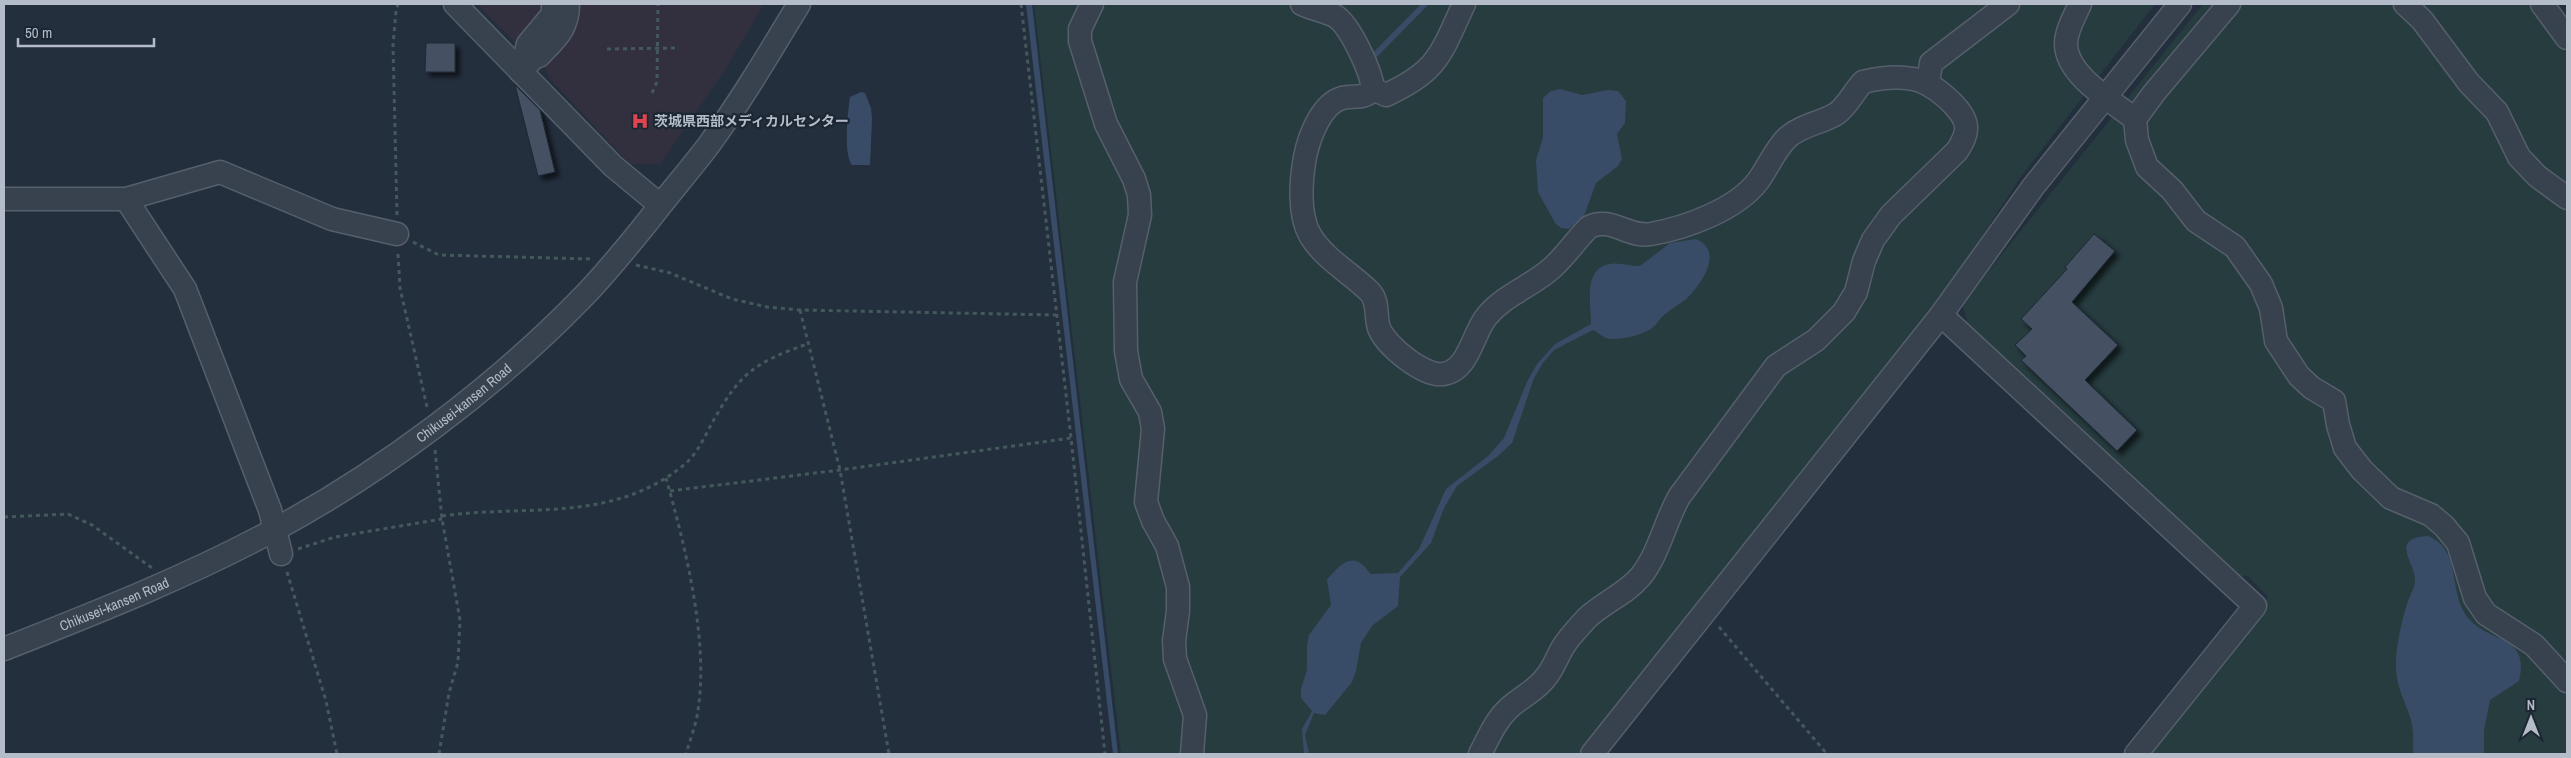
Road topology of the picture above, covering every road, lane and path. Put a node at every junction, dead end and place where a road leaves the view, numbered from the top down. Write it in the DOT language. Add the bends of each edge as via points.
graph roads {
  1 [pos="398,4"];
  2 [pos="455,4"];
  3 [pos="553,4"];
  4 [pos="568,4"];
  5 [pos="658,4"];
  6 [pos="799,4"];
  7 [pos="1021,4"];
  8 [pos="1092,4"];
  9 [pos="1464,4"];
  10 [pos="2080,4"];
  11 [pos="2180,4"];
  12 [pos="2229,4"];
  13 [pos="2405,4"];
  14 [pos="2542,4"];
  15 [pos="1309,5"];
  16 [pos="2003,6"];
  17 [pos="2567,38"];
  18 [pos="658,48"];
  19 [pos="676,48"];
  20 [pos="606,49"];
  21 [pos="521,72"];
  22 [pos="1930,73"];
  23 [pos="652,93"];
  24 [pos="1374,93"];
  25 [pos="2106,96"];
  26 [pos="2135,119"];
  27 [pos="2567,198"];
  28 [pos="4,199"];
  29 [pos="126,199"];
  30 [pos="660,205"];
  31 [pos="397,234"];
  32 [pos="616,260"];
  33 [pos="800,310"];
  34 [pos="1056,315"];
  35 [pos="1941,315"];
  36 [pos="807,344"];
  37 [pos="432,428"];
  38 [pos="1071,438"];
  39 [pos="840,470"];
  40 [pos="666,478"];
  41 [pos="670,491"];
  42 [pos="4,517"];
  43 [pos="442,517"];
  44 [pos="275,530"];
  45 [pos="281,554"];
  46 [pos="171,582"];
  47 [pos="1707,612"];
  48 [pos="4,649"];
  49 [pos="2567,681"];
  50 [pos="338,754"];
  51 [pos="439,754"];
  52 [pos="686,754"];
  53 [pos="888,754"];
  54 [pos="1105,754"];
  55 [pos="1192,754"];
  56 [pos="1480,754"];
  57 [pos="1592,754"];
  58 [pos="1827,754"];
  59 [pos="2136,754"];
  1 -- 31 [label="path" via="393,45"];
  2 -- 21 [label="street"];
  3 -- 21 [label="street" via="554,14 528,44"];
  4 -- 21 [label="street" via="568,18 563,30"];
  5 -- 18 [label="path"];
  6 -- 30 [label="street, Chikusei-kansen Road" via="708,146"];
  7 -- 34 [label="path"];
  8 -- 55 [label="street" via="1080,29 1080,42 1106,124 1134,179 1141,206 1125,282 1126,351 1131,379 1150,412 1153,429 1146,502 1167,546 1178,587 1175,659 1195,715"];
  9 -- 24 [label="street" via="1440,57 1424,75"];
  10 -- 25 [label="street" via="2068,30 2068,56 2079,73"];
  11 -- 25 [label="street"];
  12 -- 26 [label="street"];
  13 -- 27 [label="street" via="2422,20 2469,83 2497,112 2519,157 2537,176"];
  14 -- 17 [label="street"];
  15 -- 24 [label="street" via="1336,17 1348,31 1366,66"];
  16 -- 22 [label="street"];
  18 -- 19 [label="path"];
  18 -- 20 [label="path"];
  18 -- 23 [label="path" via="657,82"];
  21 -- 30 [label="street" via="613,166"];
  22 -- 24 [label="street" via="1863,82 1838,113 1788,137 1746,194 1710,216 1651,234 1637,234 1606,223 1589,227 1553,267 1499,303 1486,316 1462,362 1449,372 1429,374 1386,340 1378,327 1376,302 1371,293 1332,260 1310,234 1304,215 1305,156 1315,127 1329,106 1341,98"];
  22 -- 56 [label="street" via="1963,116 1966,126 1964,138 1957,151 1891,215 1873,240 1856,292 1844,312 1816,340 1776,366 1751,398 1679,497 1642,576 1588,618 1563,647 1547,677 1508,709 1492,729"];
  25 -- 26 [label="street"];
  25 -- 35 [label="street" via="2033,187"];
  26 -- 49 [label="street" via="2136,140 2147,167 2196,221 2235,247 2261,284 2271,308 2276,341 2299,376 2334,401 2345,448 2391,498 2431,515 2444,526 2458,543 2475,598 2486,614 2534,645"];
  28 -- 29 [label="street"];
  29 -- 31 [label="street" via="220,172 332,219"];
  29 -- 44 [label="street" via="185,289"];
  30 -- 32 [label="street, Chikusei-kansen Road"];
  31 -- 32 [label="path" via="439,255"];
  31 -- 37 [label="path" via="400,288"];
  32 -- 33 [label="path" via="670,273 732,299"];
  32 -- 37 [label="street, Chikusei-kansen Road" via="580,300 502,373"];
  33 -- 34 [label="path"];
  33 -- 36 [label="path"];
  34 -- 38 [label="path"];
  35 -- 47 [label="street"];
  35 -- 59 [label="street" via="2255,606"];
  36 -- 39 [label="path"];
  36 -- 40 [label="path" via="771,357 740,379 687,463"];
  37 -- 43 [label="path"];
  37 -- 44 [label="street, Chikusei-kansen Road" via="372,470"];
  38 -- 39 [label="path"];
  38 -- 54 [label="path"];
  39 -- 41 [label="path"];
  39 -- 53 [label="path"];
  40 -- 41 [label="path"];
  40 -- 43 [label="path" via="626,498 575,509 474,511"];
  41 -- 52 [label="path" via="699,628 698,711"];
  42 -- 46 [label="path" via="68,514 92,525"];
  43 -- 45 [label="path" via="335,537"];
  43 -- 51 [label="path" via="460,620 458,662 448,693"];
  44 -- 45 [label="street"];
  44 -- 46 [label="street, Chikusei-kansen Road"];
  45 -- 50 [label="path" via="326,701"];
  46 -- 48 [label="street, Chikusei-kansen Road"];
  47 -- 57 [label="street"];
  47 -- 58 [label="path"];
}
